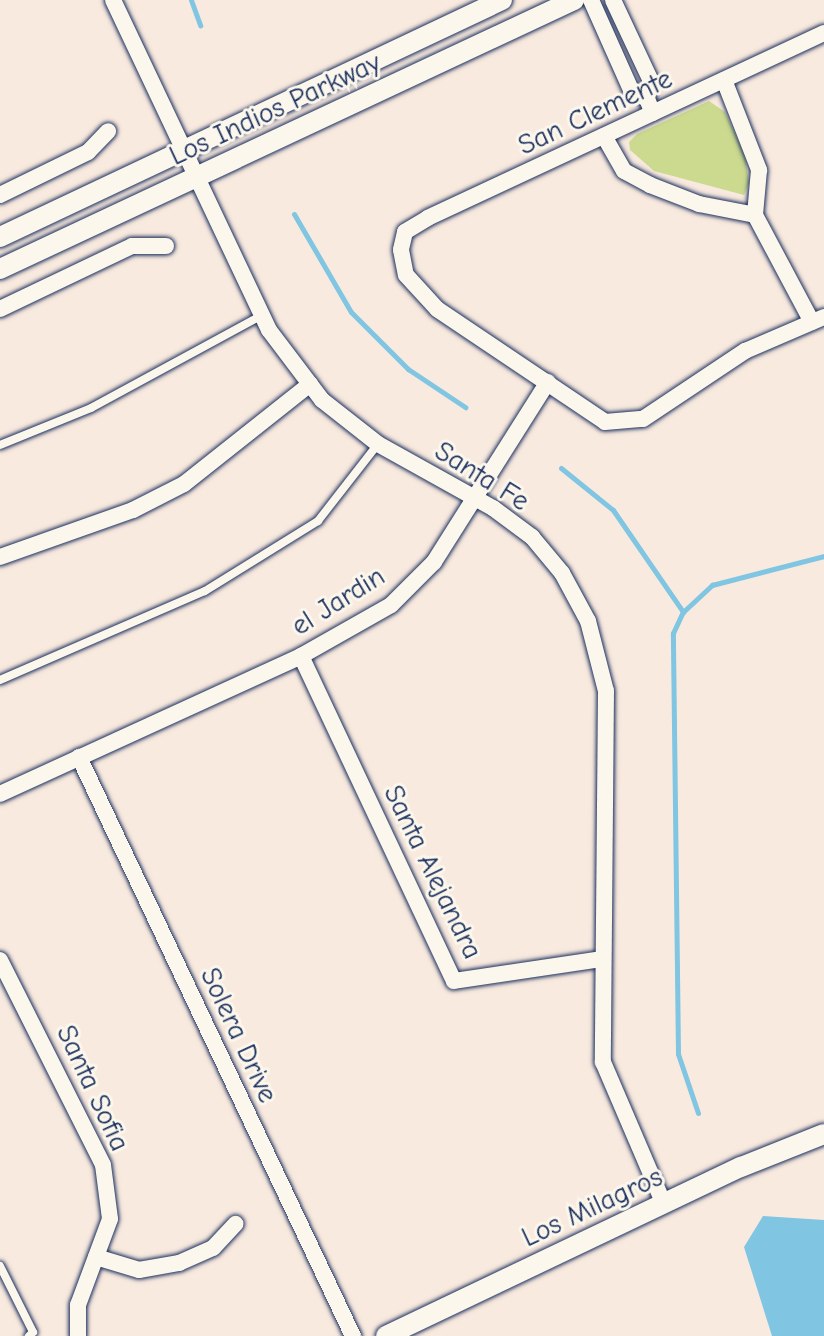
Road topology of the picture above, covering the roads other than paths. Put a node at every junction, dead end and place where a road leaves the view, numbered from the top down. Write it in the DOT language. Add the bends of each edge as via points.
graph roads {
  1 [pos="113,0"];
  2 [pos="502,0"];
  3 [pos="574,0"];
  4 [pos="591,0"];
  5 [pos="613,0"];
  6 [pos="824,33"];
  7 [pos="724,80"];
  8 [pos="650,106"];
  9 [pos="108,131"];
  10 [pos="604,136"];
  11 [pos="185,150"];
  12 [pos="198,176"];
  13 [pos="0,195"];
  14 [pos="755,215"];
  15 [pos="0,237"];
  16 [pos="166,246"];
  17 [pos="0,269"];
  18 [pos="0,309"];
  19 [pos="262,315"];
  20 [pos="818,320"];
  21 [pos="548,382"];
  22 [pos="310,384"];
  23 [pos="378,444"];
  24 [pos="0,445"];
  25 [pos="476,499"];
  26 [pos="0,557"];
  27 [pos="301,656"];
  28 [pos="0,680"];
  29 [pos="79,757"];
  30 [pos="0,794"];
  31 [pos="601,959"];
  32 [pos="1,960"];
  33 [pos="824,1134"];
  34 [pos="664,1204"];
  35 [pos="235,1224"];
  36 [pos="96,1257"];
  37 [pos="0,1266"];
  38 [pos="29,1336"];
  39 [pos="78,1336"];
  40 [pos="353,1336"];
  41 [pos="386,1336"];
  1 -- 11 [label="street, Santa Fe"];
  2 -- 11 [label="street, Los Indios Parkway"];
  3 -- 12 [label="street, Los Indios Parkway"];
  4 -- 8 [label="street" via="631,90"];
  5 -- 8 [label="street" via="651,81"];
  6 -- 7 [label="street, San Clemente"];
  7 -- 8 [label="street, San Clemente"];
  7 -- 14 [label="street" via="748,129 759,170"];
  8 -- 10 [label="street, San Clemente"];
  9 -- 13 [label="street" via="88,152"];
  10 -- 14 [label="street" via="624,171 650,185 699,204"];
  10 -- 21 [label="street, San Clemente" via="405,232 401,250 406,275 437,309"];
  11 -- 12 [label="street, Santa Fe"];
  11 -- 15 [label="street, Los Indios Parkway"];
  12 -- 17 [label="street, Los Indios Parkway"];
  12 -- 19 [label="street, Santa Fe"];
  14 -- 20 [label="street"];
  16 -- 18 [label="street" via="132,246"];
  19 -- 22 [label="street, Santa Fe"];
  19 -- 24 [label="lane" via="91,408"];
  20 -- 21 [label="street" via="745,351 643,419 605,422"];
  21 -- 25 [label="street, el Jardin"];
  22 -- 23 [label="street, Santa Fe"];
  22 -- 26 [label="street" via="184,484 133,510"];
  23 -- 25 [label="street, Santa Fe"];
  23 -- 28 [label="lane" via="318,521 205,591"];
  25 -- 27 [label="street, el Jardin" via="434,562 391,605"];
  25 -- 31 [label="street, Santa Fe" via="532,537 562,573 588,621 606,691"];
  27 -- 29 [label="street, el Jardin"];
  27 -- 31 [label="street, Santa Alejandra" via="454,981"];
  29 -- 30 [label="street, el Jardin"];
  29 -- 40 [label="street, Solera Drive"];
  31 -- 34 [label="street, Santa Fe" via="603,1062"];
  32 -- 36 [label="street, Santa Sofia" via="103,1165 110,1219"];
  33 -- 34 [label="street, Los Milagros"];
  34 -- 41 [label="street, Los Milagros"];
  35 -- 36 [label="street" via="213,1248 179,1263 139,1270"];
  36 -- 39 [label="street, Santa Sofia" via="78,1305"];
  37 -- 38 [label="lane" via="33,1332"];
}
